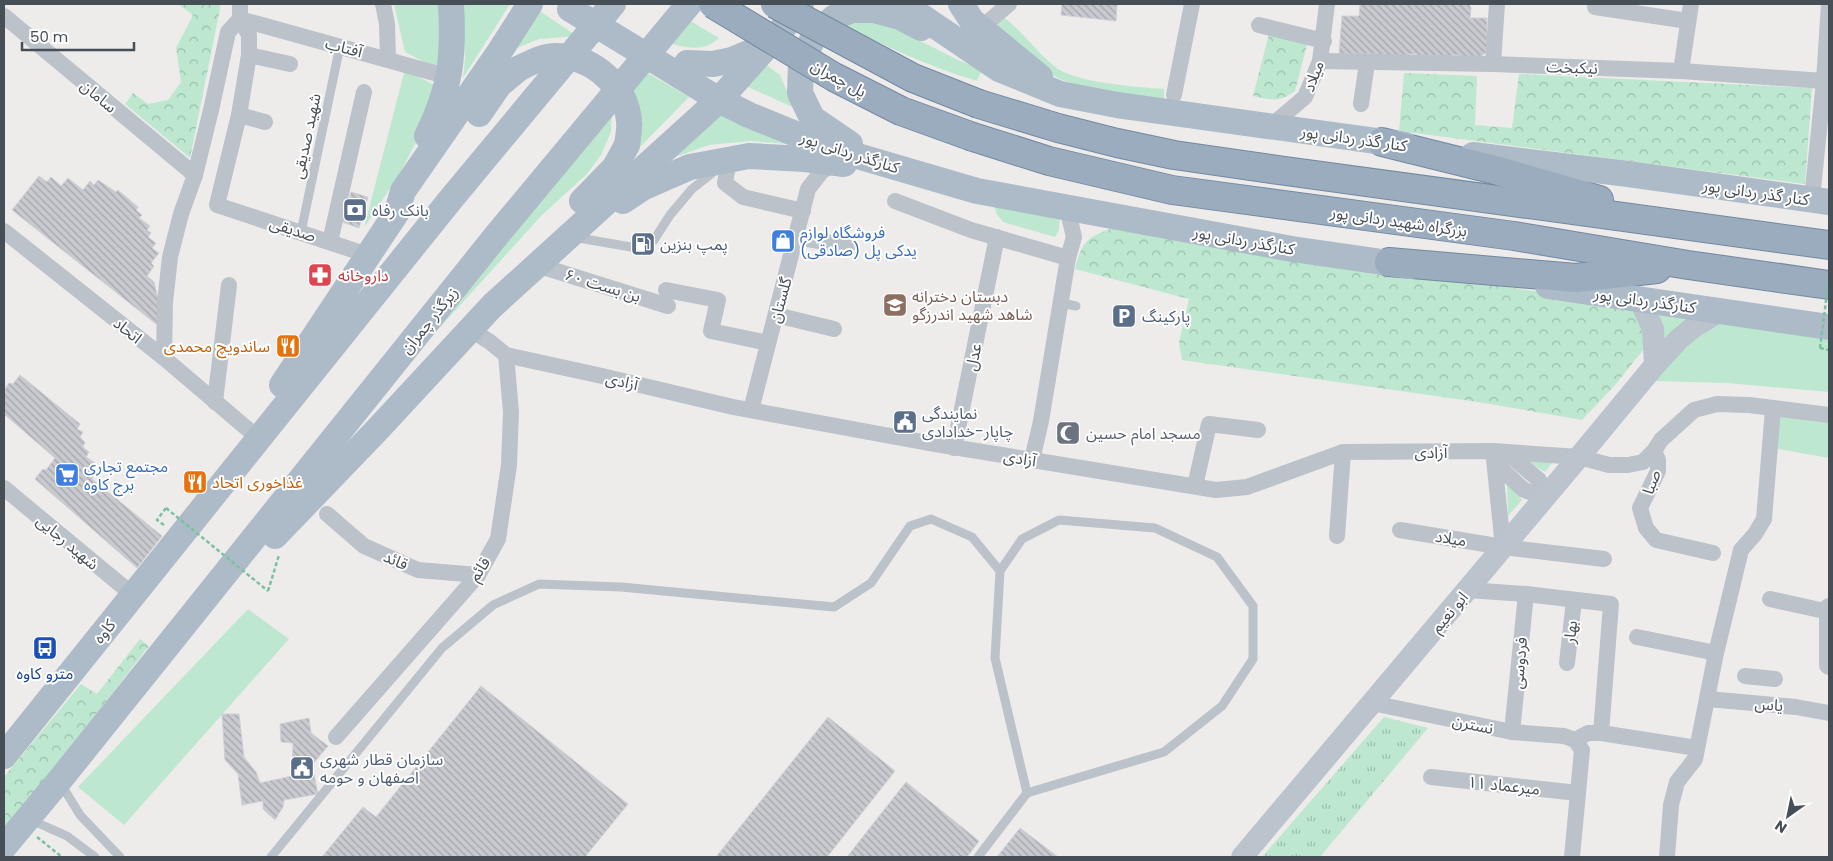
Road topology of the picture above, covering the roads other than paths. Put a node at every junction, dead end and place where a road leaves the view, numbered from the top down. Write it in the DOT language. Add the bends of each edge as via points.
graph roads {
  1 [pos="383,4"];
  2 [pos="452,4"];
  3 [pos="530,4"];
  4 [pos="613,4"];
  5 [pos="689,4"];
  6 [pos="713,4"];
  7 [pos="903,4"];
  8 [pos="961,4"];
  9 [pos="1009,4"];
  10 [pos="1192,4"];
  11 [pos="1327,4"];
  12 [pos="1497,4"];
  13 [pos="1691,4"];
  14 [pos="1828,4"];
  15 [pos="573,5"];
  16 [pos="1595,6"];
  17 [pos="790,8"];
  18 [pos="240,11"];
  19 [pos="4,16"];
  20 [pos="1688,21"];
  21 [pos="1259,25"];
  22 [pos="981,28"];
  23 [pos="1324,41"];
  24 [pos="768,45"];
  25 [pos="340,46"];
  26 [pos="249,55"];
  27 [pos="388,59"];
  28 [pos="1320,62"];
  29 [pos="1367,63"];
  30 [pos="290,64"];
  31 [pos="1493,64"];
  32 [pos="684,69"];
  33 [pos="998,69"];
  34 [pos="1682,71"];
  35 [pos="449,77"];
  36 [pos="1824,81"];
  37 [pos="364,92"];
  38 [pos="1060,94"];
  39 [pos="1174,96"];
  40 [pos="719,100"];
  41 [pos="979,104"];
  42 [pos="1361,104"];
  43 [pos="239,115"];
  44 [pos="265,122"];
  45 [pos="1270,126"];
  46 [pos="973,138"];
  47 [pos="1382,142"];
  48 [pos="795,159"];
  49 [pos="729,160"];
  50 [pos="837,163"];
  51 [pos="194,175"];
  52 [pos="415,176"];
  53 [pos="808,189"];
  54 [pos="978,191"];
  55 [pos="895,201"];
  56 [pos="1821,201"];
  57 [pos="1067,208"];
  58 [pos="802,211"];
  59 [pos="398,212"];
  60 [pos="1096,213"];
  61 [pos="1694,227"];
  62 [pos="4,231"];
  63 [pos="301,232"];
  64 [pos="568,236"];
  65 [pos="1074,236"];
  66 [pos="796,237"];
  67 [pos="997,237"];
  68 [pos="330,242"];
  69 [pos="1829,245"];
  70 [pos="848,246"];
  71 [pos="368,255"];
  72 [pos="1068,258"];
  73 [pos="1389,262"];
  74 [pos="537,265"];
  75 [pos="1688,265"];
  76 [pos="229,285"];
  77 [pos="1829,285"];
  78 [pos="1640,300"];
  79 [pos="1720,311"];
  80 [pos="776,315"];
  81 [pos="470,329"];
  82 [pos="834,329"];
  83 [pos="1825,338"];
  84 [pos="768,343"];
  85 [pos="506,355"];
  86 [pos="164,358"];
  87 [pos="1654,365"];
  88 [pos="215,402"];
  89 [pos="1773,409"];
  90 [pos="751,410"];
  91 [pos="1829,415"];
  92 [pos="1258,430"];
  93 [pos="251,432"];
  94 [pos="954,448"];
  95 [pos="1654,451"];
  96 [pos="1343,452"];
  97 [pos="1493,452"];
  98 [pos="1579,458"];
  99 [pos="1032,460"];
  100 [pos="1195,486"];
  101 [pos="4,488"];
  102 [pos="1545,497"];
  103 [pos="205,505"];
  104 [pos="327,514"];
  105 [pos="1400,530"];
  106 [pos="1337,536"];
  107 [pos="1503,547"];
  108 [pos="1713,553"];
  109 [pos="1604,559"];
  110 [pos="1000,571"];
  111 [pos="478,575"];
  112 [pos="1467,590"];
  113 [pos="1526,594"];
  114 [pos="133,595"];
  115 [pos="1770,599"];
  116 [pos="1574,600"];
  117 [pos="1829,608"];
  118 [pos="1829,612"];
  119 [pos="1637,637"];
  120 [pos="173,639"];
  121 [pos="1716,652"];
  122 [pos="1829,659"];
  123 [pos="1567,664"];
  124 [pos="1829,665"];
  125 [pos="1776,679"];
  126 [pos="1708,699"];
  127 [pos="1372,703"];
  128 [pos="1756,703"];
  129 [pos="1829,713"];
  130 [pos="1512,732"];
  131 [pos="1601,733"];
  132 [pos="336,737"];
  133 [pos="1575,740"];
  134 [pos="1697,748"];
  135 [pos="5,754"];
  136 [pos="1431,777"];
  137 [pos="59,781"];
  138 [pos="1028,793"];
  139 [pos="1578,793"];
  140 [pos="25,822"];
  141 [pos="4,847"];
  142 [pos="95,857"];
  143 [pos="120,857"];
  144 [pos="271,857"];
  145 [pos="978,857"];
  146 [pos="1242,857"];
  147 [pos="1572,857"];
  148 [pos="1668,857"];
  1 -- 27 [label="street"];
  2 -- 35 [label="main road" via="453,42"];
  3 -- 52 [label="main road"];
  4 -- 103 [label="main road"];
  5 -- 120 [label="main road, زیرگذر چمران" via="496,236"];
  6 -- 46 [label="highway, پل چمران, bridge" via="834,77 901,111"];
  7 -- 33 [label="main road, کنار گذر ردانی پور"];
  8 -- 22 [label="main road"];
  9 -- 22 [label="street"];
  10 -- 39 [label="street"];
  11 -- 23 [label="street, میلاد"];
  12 -- 31 [label="street"];
  13 -- 20 [label="street"];
  14 -- 36 [label="street"];
  15 -- 32 [label="main road, bridge" via="641,52"];
  16 -- 20 [label="street"];
  17 -- 24 [label="main road"];
  17 -- 41 [label="highway, پل چمران, bridge" via="913,78"];
  18 -- 25 [label="street, آفتاب"];
  18 -- 26 [label="street" via="249,35"];
  18 -- 51 [label="street" via="228,32"];
  19 -- 51 [label="street, سامان"];
  20 -- 34 [label="street"];
  21 -- 23 [label="street, میلاد"];
  22 -- 38 [label="main road"];
  23 -- 28 [label="street, میلاد"];
  24 -- 32 [label="main road" via="732,60"];
  24 -- 40 [label="main road"];
  25 -- 27 [label="street, آفتاب"];
  25 -- 63 [label="lane, شهید صدیقی"];
  26 -- 30 [label="street"];
  26 -- 43 [label="street"];
  27 -- 35 [label="street, آفتاب"];
  28 -- 29 [label="street, نیکبخت"];
  28 -- 45 [label="street, میلاد" via="1306,97"];
  29 -- 31 [label="street, نیکبخت"];
  29 -- 42 [label="street"];
  31 -- 34 [label="street, نیکبخت"];
  32 -- 40 [label="main road, کنارگذر ردانی پور"];
  33 -- 38 [label="main road, کنار گذر ردانی پور"];
  33 -- 54 [label="main road" via="900,17 874,10 852,10 835,17 815,34 801,64 800,93 812,118 845,142"];
  34 -- 36 [label="street, نیکبخت"];
  35 -- 52 [label="main road" via="439,113 419,153"];
  36 -- 56 [label="street"];
  37 -- 68 [label="street"];
  38 -- 45 [label="main road, کنار گذر ردانی پور"];
  40 -- 54 [label="main road, کنارگذر ردانی پور" via="830,148"];
  40 -- 64 [label="main road"];
  41 -- 61 [label="highway, بزرگراه شهید ردانی پور" via="1109,141 1174,155"];
  43 -- 44 [label="street"];
  43 -- 63 [label="street, صدیقی" via="217,205"];
  45 -- 47 [label="main road, کنار گذر ردانی پور"];
  46 -- 75 [label="highway, بزرگراه شهید ردانی پور" via="1050,161 1172,190 1514,236"];
  47 -- 56 [label="main road, کنار گذر ردانی پور"];
  47 -- 61 [label="highway" via="1495,170"];
  48 -- 49 [label="main road" via="749,156"];
  48 -- 50 [label="main road"];
  48 -- 53 [label="street" via="804,172"];
  49 -- 58 [label="street" via="725,183 743,197"];
  49 -- 64 [label="main road" via="690,167 644,187"];
  49 -- 64 [label="lane" via="692,189 654,240 631,248"];
  50 -- 53 [label="street" via="822,171"];
  50 -- 54 [label="main road"];
  51 -- 86 [label="street" via="170,257"];
  52 -- 59 [label="main road" via="403,191"];
  53 -- 58 [label="street, گلستان"];
  54 -- 57 [label="main road, کنارگذر ردانی پور"];
  55 -- 67 [label="street"];
  57 -- 60 [label="main road, کنارگذر ردانی پور"];
  57 -- 65 [label="street"];
  58 -- 66 [label="street, گلستان"];
  59 -- 71 [label="main road"];
  59 -- 81 [label="main road, bridge" via="416,200 446,163 499,85 518,69 537,60 557,56 578,60 594,65 611,81 623,100 629,121 627,144 615,167 533,248"];
  60 -- 65 [label="street"];
  60 -- 73 [label="main road, کنارگذر ردانی پور" via="1292,249"];
  61 -- 69 [label="highway, بزرگراه شهید ردانی پور"];
  62 -- 86 [label="street, اتحاد"];
  63 -- 68 [label="street, صدیقی"];
  64 -- 74 [label="main road"];
  65 -- 72 [label="street"];
  66 -- 70 [label="street"];
  66 -- 80 [label="street, گلستان"];
  67 -- 72 [label="street"];
  67 -- 94 [label="street, عدل"];
  68 -- 71 [label="street, صدیقی"];
  71 -- 93 [label="main road"];
  72 -- 99 [label="street" via="1069,304"];
  73 -- 75 [label="highway" via="1576,278"];
  73 -- 78 [label="main road, کنارگذر ردانی پور"];
  74 -- 81 [label="main road"];
  74 -- 84 [label="street, بن بست ۶۰" via="667,298 718,300 711,331"];
  75 -- 77 [label="highway, بزرگراه شهید ردانی پور"];
  76 -- 88 [label="street"];
  78 -- 79 [label="main road, کنارگذر ردانی پور"];
  78 -- 87 [label="main road" via="1653,329"];
  79 -- 83 [label="main road, کنارگذر ردانی پور"];
  79 -- 87 [label="main road, ابو نعیم" via="1678,339"];
  80 -- 82 [label="street"];
  80 -- 84 [label="street, گلستان"];
  81 -- 85 [label="street, آزادی"];
  81 -- 120 [label="main road" via="318,492"];
  84 -- 90 [label="street, گلستان"];
  85 -- 90 [label="street, آزادی"];
  85 -- 111 [label="street, قائم" via="511,412 509,465 498,539"];
  86 -- 88 [label="street, اتحاد"];
  87 -- 98 [label="main road, ابو نعیم"];
  88 -- 93 [label="street, اتحاد"];
  89 -- 91 [label="street, آزادی"];
  89 -- 95 [label="street, آزادی" via="1717,404 1694,410 1661,440"];
  89 -- 121 [label="street" via="1764,519 1741,550"];
  90 -- 94 [label="street, آزادی"];
  92 -- 100 [label="street" via="1210,424"];
  93 -- 103 [label="main road"];
  94 -- 99 [label="street, آزادی"];
  95 -- 98 [label="street, آزادی" via="1643,462 1628,465 1609,465"];
  95 -- 108 [label="street, صبا" via="1658,471 1640,508 1646,528 1656,540"];
  96 -- 97 [label="street, آزادی"];
  96 -- 100 [label="street, آزادی" via="1247,488 1216,490"];
  96 -- 106 [label="street"];
  97 -- 98 [label="street, آزادی"];
  97 -- 102 [label="street" via="1499,467 1524,490"];
  97 -- 107 [label="street"];
  98 -- 102 [label="main road, ابو نعیم"];
  99 -- 100 [label="street, آزادی"];
  101 -- 114 [label="street, شهید رجایی"];
  102 -- 107 [label="main road, ابو نعیم"];
  103 -- 114 [label="main road, کاوه"];
  104 -- 111 [label="street, قائد" via="364,546 418,570"];
  105 -- 107 [label="street, میلاد"];
  107 -- 109 [label="street, میلاد"];
  107 -- 112 [label="main road, ابو نعیم"];
  110 -- 138 [label="lane" via="995,658"];
  110 -- 138 [label="lane" via="1022,539 1059,520 1154,528 1217,558 1253,606 1253,659 1222,706 1164,752"];
  110 -- 144 [label="lane" via="972,537 931,519 910,526 872,583 834,607 621,587 539,584 493,605 442,648"];
  111 -- 132 [label="street, قائم"];
  112 -- 113 [label="street"];
  112 -- 127 [label="main road, ابو نعیم"];
  113 -- 116 [label="street"];
  113 -- 130 [label="street, فردوسی"];
  114 -- 135 [label="main road, کاوه"];
  115 -- 118 [label="street"];
  116 -- 123 [label="street, بهار"];
  116 -- 131 [label="street" via="1611,604"];
  117 -- 118 [label="street"];
  118 -- 122 [label="street"];
  119 -- 121 [label="street"];
  120 -- 137 [label="main road"];
  121 -- 126 [label="street"];
  122 -- 124 [label="street"];
  125 -- 128 [label="street" via="1751,677"];
  126 -- 128 [label="street, یاس"];
  126 -- 134 [label="street"];
  127 -- 130 [label="street, نسترن"];
  127 -- 146 [label="main road, ابو نعیم"];
  128 -- 129 [label="street, یاس"];
  130 -- 133 [label="street, نسترن" via="1564,736"];
  131 -- 133 [label="street, نسترن" via="1588,733"];
  131 -- 134 [label="street, نسترن"];
  133 -- 139 [label="street" via="1582,750"];
  134 -- 148 [label="street" via="1695,759 1677,782 1671,805"];
  136 -- 139 [label="street, میرعماد ۱۱"];
  137 -- 140 [label="main road"];
  137 -- 143 [label="lane" via="80,815"];
  138 -- 145 [label="lane"];
  139 -- 147 [label="street"];
  140 -- 141 [label="main road"];
  140 -- 142 [label="lane" via="67,836"];
}
